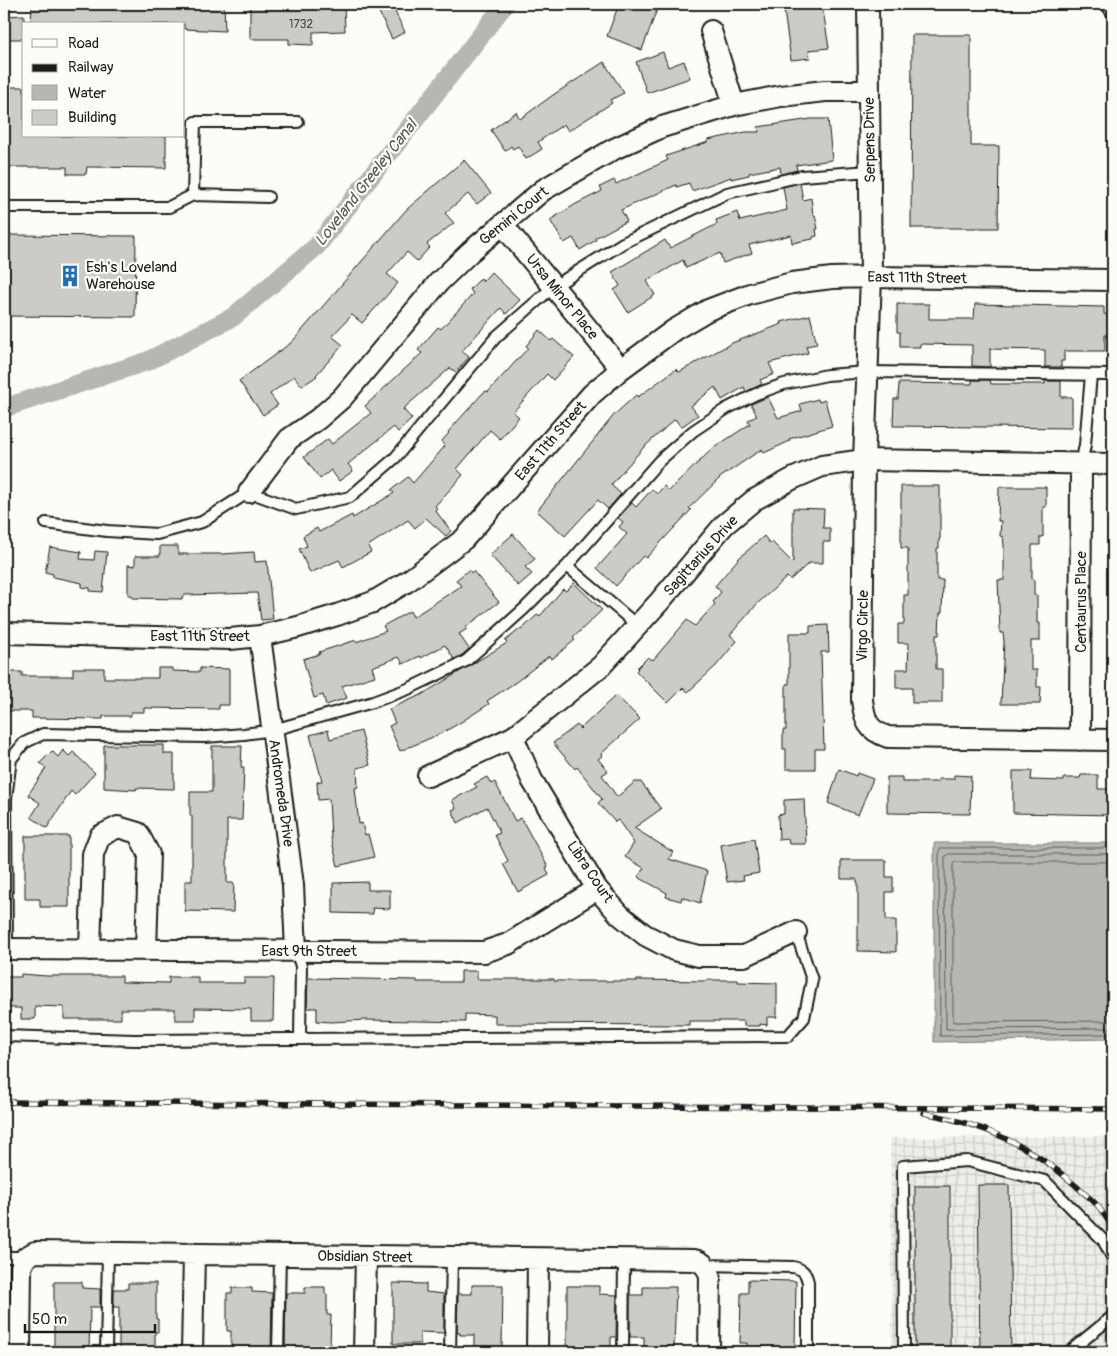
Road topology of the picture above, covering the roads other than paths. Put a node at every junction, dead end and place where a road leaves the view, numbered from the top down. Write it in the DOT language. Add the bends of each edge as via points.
graph roads {
  1 [pos="868,4"];
  2 [pos="1106,4"];
  3 [pos="1113,14"];
  4 [pos="711,31"];
  5 [pos="869,91"];
  6 [pos="734,105"];
  7 [pos="298,122"];
  8 [pos="870,171"];
  9 [pos="193,195"];
  10 [pos="268,198"];
  11 [pos="4,206"];
  12 [pos="502,225"];
  13 [pos="871,277"];
  14 [pos="1113,280"];
  15 [pos="553,287"];
  16 [pos="621,369"];
  17 [pos="868,372"];
  18 [pos="1091,375"];
  19 [pos="1113,375"];
  20 [pos="864,460"];
  21 [pos="1081,464"];
  22 [pos="1113,464"];
  23 [pos="249,492"];
  24 [pos="46,523"];
  25 [pos="567,566"];
  26 [pos="638,626"];
  27 [pos="4,633"];
  28 [pos="260,636"];
  29 [pos="273,730"];
  30 [pos="513,737"];
  31 [pos="1080,740"];
  32 [pos="1113,740"];
  33 [pos="428,776"];
  34 [pos="597,889"];
  35 [pos="796,932"];
  36 [pos="5,949"];
  37 [pos="90,950"];
  38 [pos="146,950"];
  39 [pos="296,951"];
  40 [pos="4,1036"];
  41 [pos="300,1038"];
  42 [pos="108,1253"];
  43 [pos="194,1254"];
  44 [pos="280,1256"];
  45 [pos="366,1256"];
  46 [pos="4,1257"];
  47 [pos="26,1257"];
  48 [pos="452,1258"];
  49 [pos="538,1259"];
  50 [pos="1113,1259"];
  51 [pos="624,1261"];
  52 [pos="705,1266"];
  53 [pos="1113,1316"];
  54 [pos="20,1352"];
  55 [pos="106,1352"];
  56 [pos="192,1352"];
  57 [pos="278,1352"];
  58 [pos="364,1352"];
  59 [pos="450,1352"];
  60 [pos="537,1352"];
  61 [pos="623,1352"];
  62 [pos="709,1352"];
  63 [pos="808,1352"];
  64 [pos="904,1352"];
  65 [pos="1069,1352"];
  1 -- 5 [label="street, Serpens Drive"];
  2 -- 3 [label="lane"];
  4 -- 6 [label="street"];
  5 -- 6 [label="street, Gemini Court" via="825,91"];
  5 -- 8 [label="street, Serpens Drive"];
  6 -- 12 [label="street, Gemini Court" via="662,127 614,149 543,190"];
  7 -- 9 [label="lane" via="195,122"];
  8 -- 13 [label="street, Serpens Drive"];
  8 -- 15 [label="lane" via="802,176 727,194 623,243"];
  9 -- 10 [label="lane"];
  9 -- 11 [label="lane" via="169,207"];
  12 -- 15 [label="street, Ursa Minor Place"];
  12 -- 23 [label="street, Gemini Court" via="439,282 342,398 318,420 288,439"];
  13 -- 14 [label="street, East 11th Street"];
  13 -- 16 [label="street, East 11th Street" via="792,283 750,294 708,310 674,330"];
  13 -- 17 [label="street, Virgo Circle"];
  15 -- 16 [label="street, Ursa Minor Place"];
  15 -- 23 [label="lane" via="496,337 394,458 350,497 296,509"];
  16 -- 28 [label="street, East 11th Street" via="592,394 464,538 408,582 337,616"];
  17 -- 18 [label="lane"];
  17 -- 20 [label="street, Virgo Circle"];
  17 -- 25 [label="lane" via="827,375 784,384 726,409 693,431 659,461"];
  18 -- 19 [label="lane"];
  18 -- 21 [label="lane"];
  20 -- 21 [label="street, Sagittarius Drive"];
  20 -- 26 [label="street, Sagittarius Drive" via="822,466 754,500 724,525"];
  20 -- 31 [label="street, Virgo Circle" via="862,700 865,720 871,728 888,737 902,738"];
  21 -- 22 [label="street, Sagittarius Drive"];
  21 -- 31 [label="street, Centaurus Place"];
  23 -- 24 [label="lane" via="202,522 157,534"];
  25 -- 26 [label="lane"];
  25 -- 29 [label="lane" via="466,661 408,689"];
  26 -- 30 [label="street, Sagittarius Drive" via="601,666"];
  27 -- 28 [label="street, East 11th Street"];
  28 -- 29 [label="street, Andromeda Drive"];
  29 -- 36 [label="lane" via="205,736 44,734 24,743 11,759 6,799"];
  29 -- 39 [label="street, Andromeda Drive" via="293,885"];
  30 -- 33 [label="street, Sagittarius Drive"];
  30 -- 34 [label="street, Libra Court" via="532,780"];
  31 -- 32 [label="street, Virgo Circle"];
  34 -- 35 [label="street, Libra Court" via="620,915 645,935 674,950 699,956 744,956"];
  34 -- 39 [label="street, East 9th Street" via="508,944 484,952"];
  35 -- 41 [label="lane" via="812,980 804,1018 788,1036"];
  36 -- 37 [label="street, East 9th Street"];
  37 -- 38 [label="street, East 9th Street"];
  37 -- 38 [label="street" via="93,854 100,836 118,827 138,833 149,854"];
  38 -- 39 [label="street, East 9th Street"];
  39 -- 41 [label="lane" via="301,966"];
  40 -- 41 [label="lane" via="134,1040"];
  42 -- 43 [label="street, Obsidian Street"];
  42 -- 47 [label="street, Obsidian Street" via="35,1252"];
  42 -- 55 [label="lane"];
  43 -- 44 [label="street, Obsidian Street"];
  43 -- 56 [label="street"];
  44 -- 45 [label="street, Obsidian Street"];
  44 -- 57 [label="lane"];
  45 -- 48 [label="street, Obsidian Street"];
  45 -- 58 [label="street"];
  46 -- 47 [label="lane"];
  47 -- 54 [label="street" via="21,1267"];
  48 -- 49 [label="street, Obsidian Street"];
  48 -- 59 [label="lane"];
  49 -- 51 [label="street, Obsidian Street"];
  49 -- 60 [label="street"];
  50 -- 64 [label="lane" via="1103,1240 1045,1181 967,1161 903,1166"];
  51 -- 52 [label="street, Obsidian Street" via="694,1260"];
  51 -- 61 [label="lane"];
  52 -- 62 [label="street" via="710,1275"];
  52 -- 63 [label="lane" via="800,1268 808,1282"];
  53 -- 65 [label="lane"];
}
